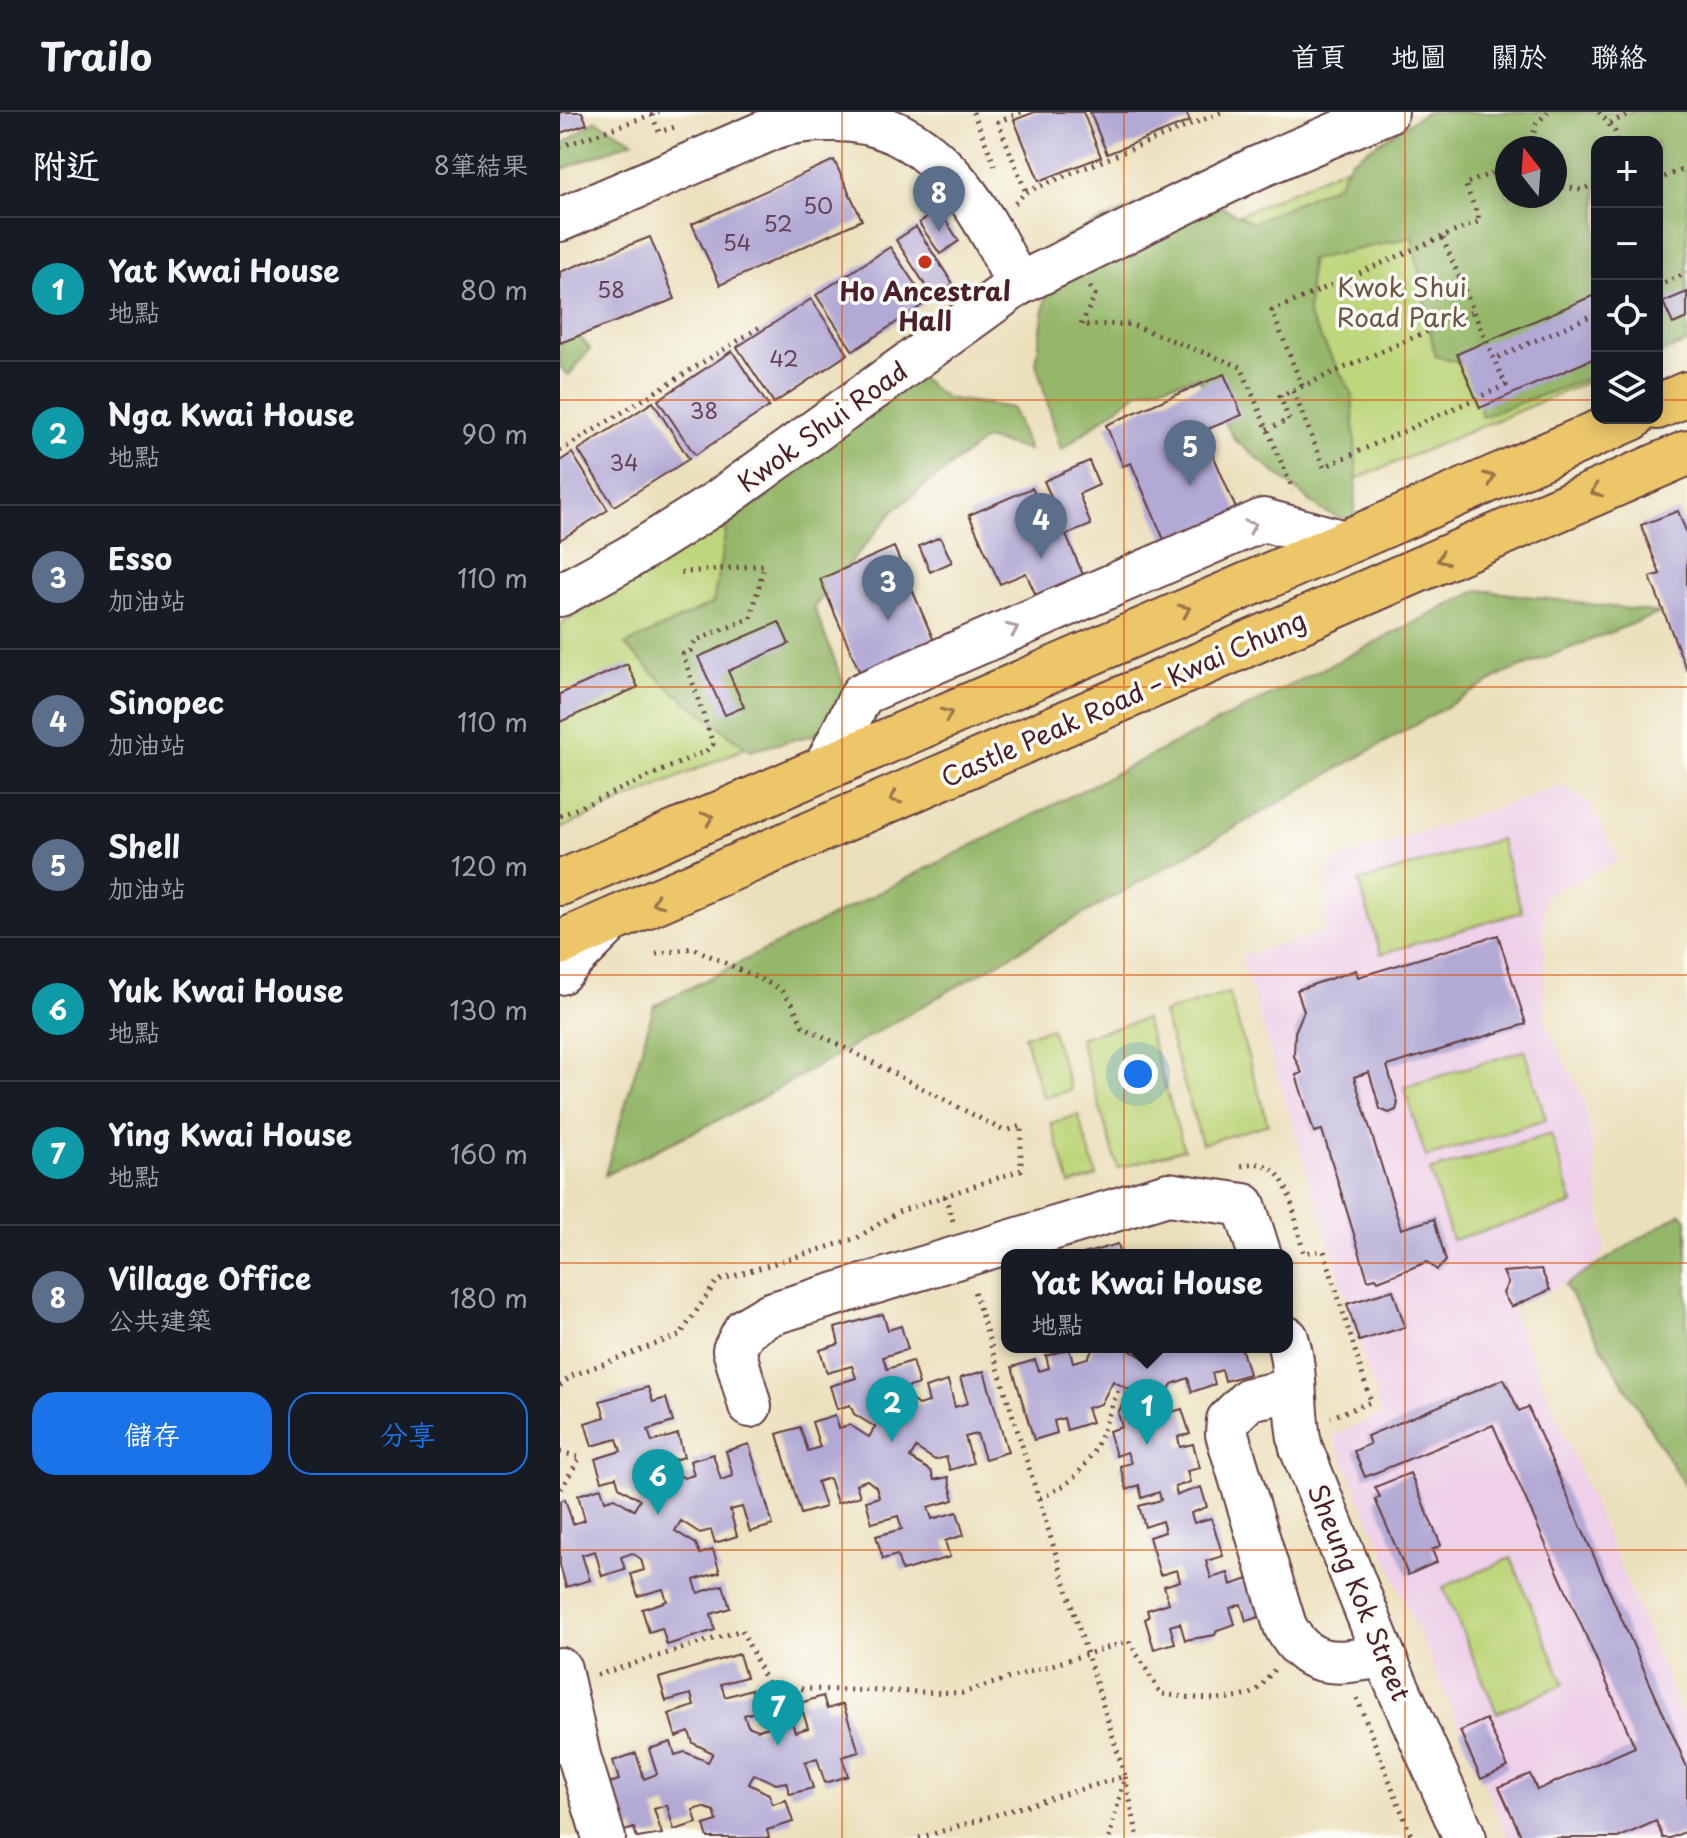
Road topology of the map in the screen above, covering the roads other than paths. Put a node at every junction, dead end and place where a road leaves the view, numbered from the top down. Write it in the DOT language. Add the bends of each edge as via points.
graph roads {
  1 [pos="1387,112"];
  2 [pos="560,220"];
  3 [pos="1017,285"];
  4 [pos="1687,394"];
  5 [pos="1663,404"];
  6 [pos="1618,424"];
  7 [pos="1681,459"];
  8 [pos="560,595"];
  9 [pos="560,883"];
  10 [pos="611,922"];
  11 [pos="560,943"];
  12 [pos="560,973"];
  13 [pos="1256,1249"];
  14 [pos="1292,1353"];
  15 [pos="750,1406"];
  16 [pos="1306,1406"];
  17 [pos="1384,1656"];
  18 [pos="562,1677"];
  19 [pos="604,1838"];
  20 [pos="1465,1838"];
  1 -- 3 [label="street, Kwok Shui Road" via="1256,168"];
  2 -- 3 [label="street" via="776,127 850,119 890,128 925,149 997,239"];
  3 -- 8 [label="street, Kwok Shui Road" via="717,502"];
  4 -- 5 [label="main road"];
  9 -- 6 [label="main road, Castle Peak Road – Kwai Chung, one-way"];
  7 -- 10 [label="main road, Castle Peak Road – Kwai Chung, one-way"];
  10 -- 11 [label="main road, Castle Peak Road – Kwai Chung"];
  10 -- 12 [label="street"];
  13 -- 15 [label="street" via="1226,1201 1168,1194 770,1314 745,1329 734,1350"];
  14 -- 16 [label="street, Sheung Kok Street"];
  16 -- 17 [label="street, Sheung Kok Street" via="1294,1418 1301,1448"];
  16 -- 17 [label="street" via="1249,1399 1228,1420 1227,1434 1285,1626 1308,1656 1328,1661"];
  17 -- 20 [label="street, Sheung Kok Street"];
  18 -- 19 [label="street"];
}
